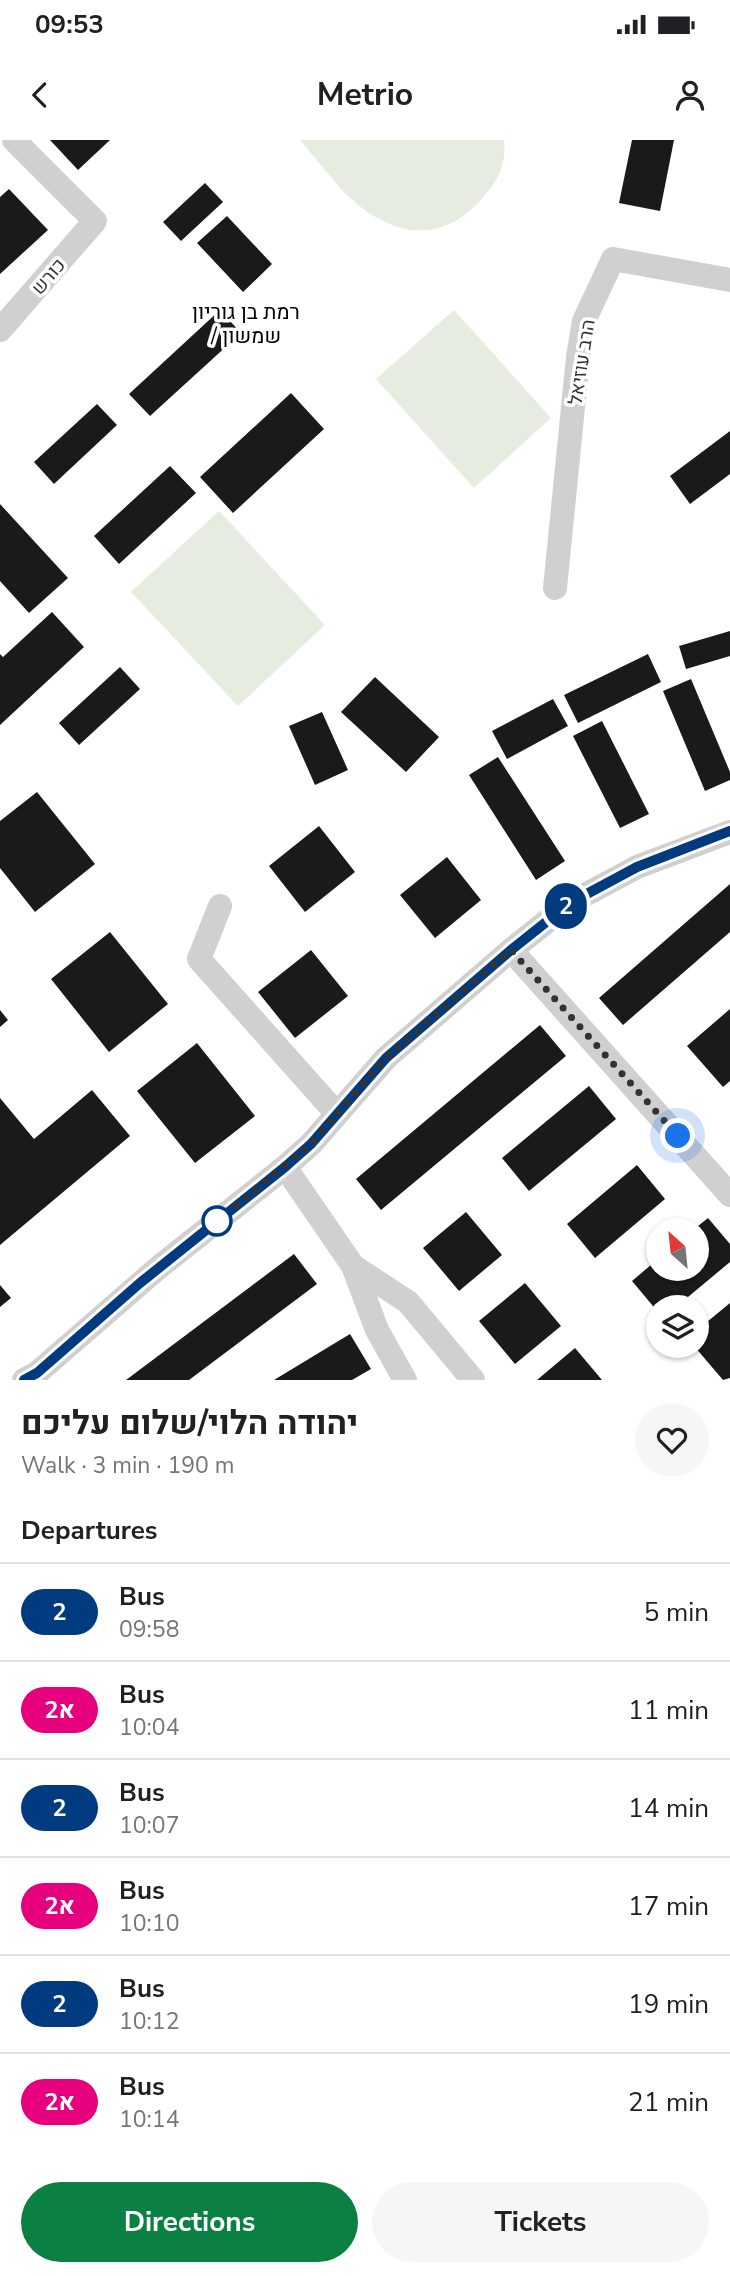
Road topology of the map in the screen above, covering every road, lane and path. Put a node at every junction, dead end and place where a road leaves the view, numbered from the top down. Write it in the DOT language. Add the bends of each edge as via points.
graph roads {
  1 [pos="14,140"];
  2 [pos="730,280"];
  3 [pos="0,330"];
  4 [pos="555,588"];
  5 [pos="730,831"];
  6 [pos="220,906"];
  7 [pos="511,950"];
  8 [pos="337,1114"];
  9 [pos="285,1167"];
  10 [pos="730,1195"];
  11 [pos="353,1266"];
  12 [pos="34,1378"];
  13 [pos="405,1380"];
  14 [pos="474,1380"];
  1 -- 3 [label="street, כורש" via="95,221"];
  2 -- 4 [label="street, הרב עוזיאל" via="613,259 584,320"];
  5 -- 7 [label="street" via="637,867 570,903"];
  6 -- 8 [label="street" via="199,959"];
  7 -- 8 [label="street" via="386,1058"];
  7 -- 10 [label="street"];
  8 -- 9 [label="street"];
  9 -- 11 [label="street"];
  9 -- 12 [label="street" via="149,1275"];
  11 -- 13 [label="street" via="377,1330"];
  11 -- 14 [label="street" via="408,1302"];
}
